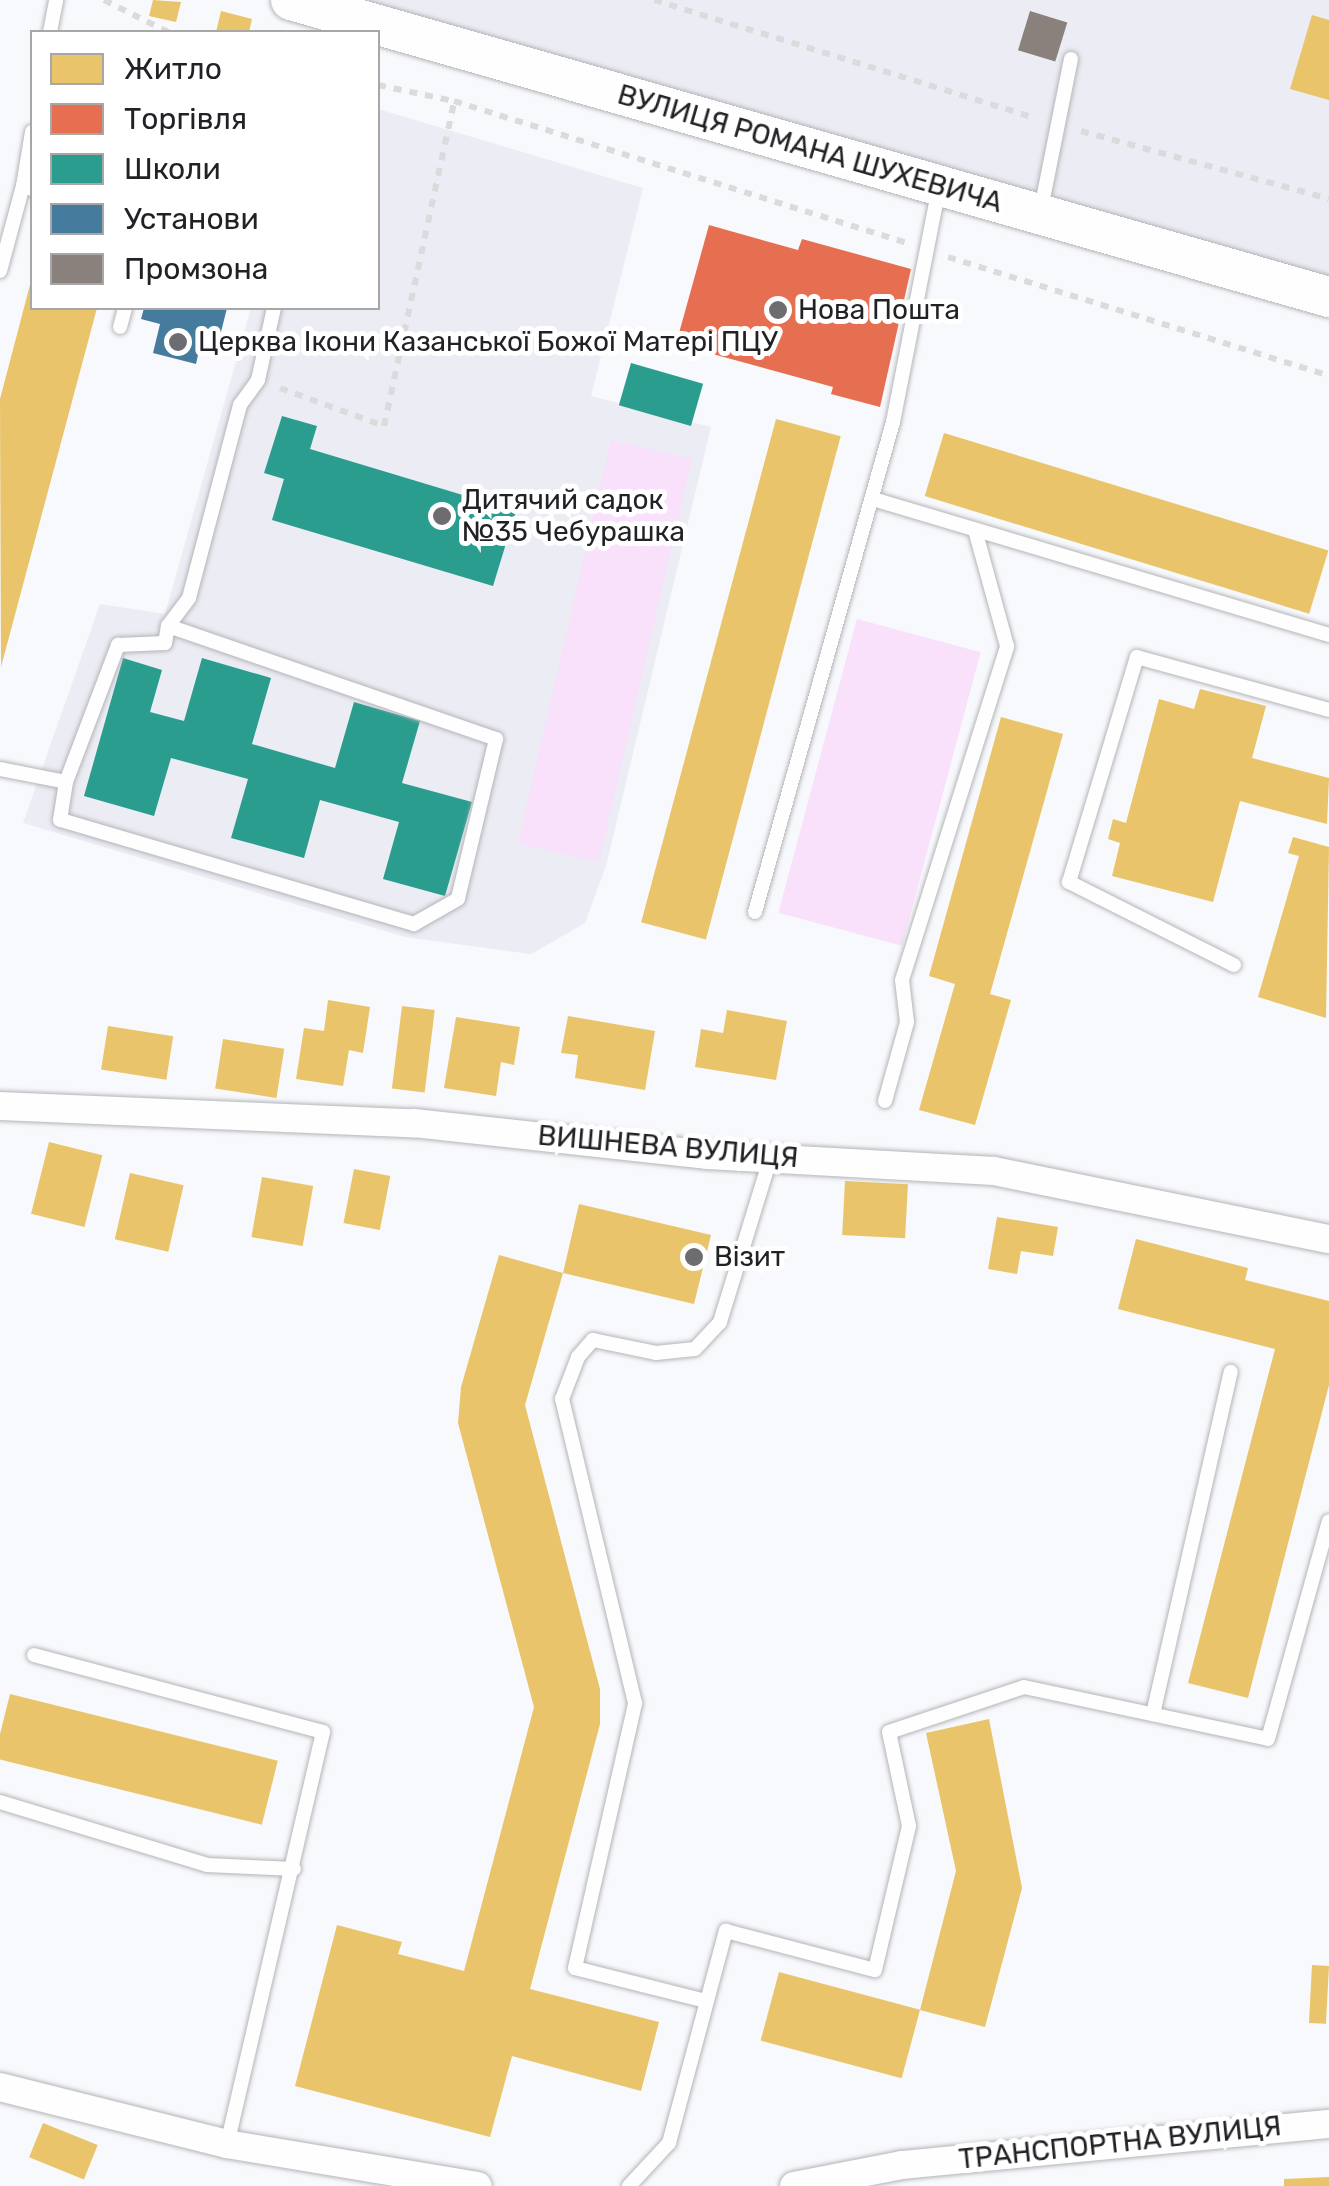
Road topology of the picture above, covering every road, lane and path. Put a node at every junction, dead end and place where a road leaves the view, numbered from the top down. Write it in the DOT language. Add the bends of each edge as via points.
graph roads {
  1 [pos="56,0"];
  2 [pos="104,0"];
  3 [pos="291,0"];
  4 [pos="654,0"];
  5 [pos="50,30"];
  6 [pos="164,30"];
  7 [pos="1071,60"];
  8 [pos="380,85"];
  9 [pos="454,101"];
  10 [pos="1058,125"];
  11 [pos="30,160"];
  12 [pos="940,186"];
  13 [pos="28,188"];
  14 [pos="1329,200"];
  15 [pos="1040,214"];
  16 [pos="5,228"];
  17 [pos="927,250"];
  18 [pos="0,271"];
  19 [pos="1329,297"];
  20 [pos="125,310"];
  21 [pos="274,310"];
  22 [pos="120,326"];
  23 [pos="1329,376"];
  24 [pos="258,380"];
  25 [pos="873,499"];
  26 [pos="975,530"];
  27 [pos="168,626"];
  28 [pos="1329,635"];
  29 [pos="1329,710"];
  30 [pos="0,769"];
  31 [pos="66,782"];
  32 [pos="755,912"];
  33 [pos="1234,965"];
  34 [pos="885,1101"];
  35 [pos="0,1106"];
  36 [pos="771,1155"];
  37 [pos="1329,1239"];
  38 [pos="1231,1372"];
  39 [pos="1329,1521"];
  40 [pos="34,1654"];
  41 [pos="1153,1714"];
  42 [pos="0,1802"];
  43 [pos="294,1869"];
  44 [pos="706,2001"];
  45 [pos="0,2087"];
  46 [pos="1329,2124"];
  47 [pos="228,2144"];
  48 [pos="478,2186"];
  49 [pos="629,2186"];
  50 [pos="794,2186"];
  1 -- 5 [label="lane"];
  2 -- 6 [label="path"];
  3 -- 12 [label="main road, ВУЛИЦЯ РОМАНА ШУХЕВИЧА" via="377,18"];
  4 -- 10 [label="path"];
  7 -- 10 [label="lane"];
  8 -- 9 [label="path"];
  9 -- 17 [label="path"];
  9 -- 24 [label="path" via="384,426"];
  10 -- 14 [label="path"];
  10 -- 15 [label="lane"];
  11 -- 13 [label="lane"];
  12 -- 15 [label="main road, ВУЛИЦЯ РОМАНА ШУХЕВИЧА"];
  12 -- 17 [label="lane"];
  13 -- 16 [label="lane"];
  15 -- 19 [label="main road, ВУЛИЦЯ РОМАНА ШУХЕВИЧА"];
  16 -- 18 [label="lane"];
  17 -- 23 [label="path"];
  17 -- 25 [label="lane"];
  20 -- 22 [label="lane"];
  21 -- 24 [label="lane"];
  24 -- 27 [label="lane" via="240,405 189,598"];
  25 -- 26 [label="lane"];
  25 -- 32 [label="lane"];
  26 -- 28 [label="lane"];
  26 -- 34 [label="lane" via="1006,646 902,980 907,1022"];
  27 -- 31 [label="lane" via="165,643 118,645"];
  27 -- 31 [label="lane" via="496,740 458,899 414,924 60,820"];
  29 -- 33 [label="lane" via="1137,657 1069,882"];
  30 -- 31 [label="lane"];
  35 -- 36 [label="street, ВИШНЕВА ВУЛИЦЯ" via="414,1123 708,1155"];
  36 -- 37 [label="street, ВИШНЕВА ВУЛИЦЯ" via="994,1170"];
  36 -- 44 [label="lane" via="720,1322 695,1348 656,1353 594,1340 578,1358 562,1398 635,1703 575,1968"];
  38 -- 41 [label="lane"];
  39 -- 41 [label="lane" via="1268,1738"];
  40 -- 43 [label="lane" via="322,1732"];
  41 -- 44 [label="lane" via="1024,1687 889,1732 909,1826 875,1970 726,1931"];
  42 -- 43 [label="lane" via="208,1864"];
  43 -- 47 [label="lane"];
  44 -- 49 [label="lane" via="668,2143"];
  45 -- 47 [label="street"];
  46 -- 50 [label="street, ТРАНСПОРТНА ВУЛИЦЯ" via="1014,2152"];
  47 -- 48 [label="street"];
}
